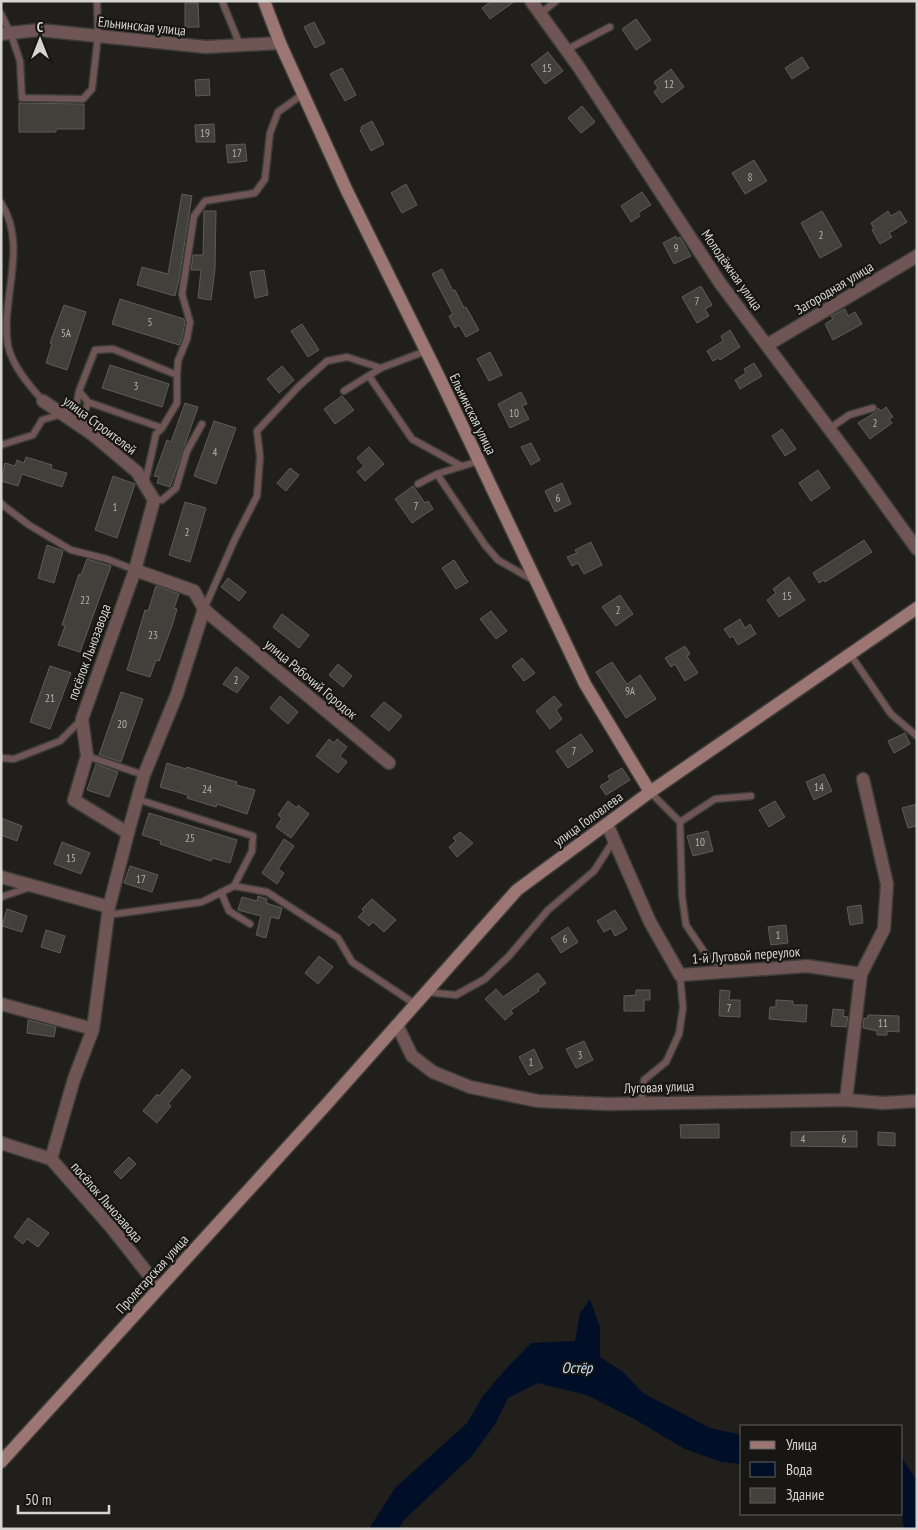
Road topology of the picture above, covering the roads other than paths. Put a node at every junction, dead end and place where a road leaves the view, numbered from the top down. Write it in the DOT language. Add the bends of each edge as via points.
graph roads {
  1 [pos="97,1"];
  2 [pos="222,1"];
  3 [pos="264,1"];
  4 [pos="531,1"];
  5 [pos="556,1"];
  6 [pos="1,14"];
  7 [pos="540,14"];
  8 [pos="610,27"];
  9 [pos="6,34"];
  10 [pos="98,36"];
  11 [pos="280,43"];
  12 [pos="240,46"];
  13 [pos="566,50"];
  14 [pos="303,94"];
  15 [pos="1,203"];
  16 [pos="917,256"];
  17 [pos="767,345"];
  18 [pos="426,351"];
  19 [pos="381,368"];
  20 [pos="177,375"];
  21 [pos="369,376"];
  22 [pos="79,391"];
  23 [pos="344,392"];
  24 [pos="43,401"];
  25 [pos="88,402"];
  26 [pos="873,408"];
  27 [pos="62,414"];
  28 [pos="202,424"];
  29 [pos="162,428"];
  30 [pos="829,429"];
  31 [pos="92,434"];
  32 [pos="1,445"];
  33 [pos="479,461"];
  34 [pos="461,466"];
  35 [pos="437,474"];
  36 [pos="418,484"];
  37 [pos="144,485"];
  38 [pos="154,500"];
  39 [pos="1,502"];
  40 [pos="917,549"];
  41 [pos="137,564"];
  42 [pos="537,582"];
  43 [pos="204,608"];
  44 [pos="917,608"];
  45 [pos="850,654"];
  46 [pos="82,719"];
  47 [pos="917,736"];
  48 [pos="87,756"];
  49 [pos="1,758"];
  50 [pos="389,763"];
  51 [pos="144,775"];
  52 [pos="863,779"];
  53 [pos="650,792"];
  54 [pos="751,796"];
  55 [pos="138,800"];
  56 [pos="680,822"];
  57 [pos="607,824"];
  58 [pos="128,833"];
  59 [pos="614,840"];
  60 [pos="1,877"];
  61 [pos="234,886"];
  62 [pos="34,887"];
  63 [pos="221,892"];
  64 [pos="1,897"];
  65 [pos="109,911"];
  66 [pos="250,924"];
  67 [pos="730,971"];
  68 [pos="861,974"];
  69 [pos="680,975"];
  70 [pos="426,992"];
  71 [pos="1,1004"];
  72 [pos="415,1004"];
  73 [pos="397,1025"];
  74 [pos="93,1029"];
  75 [pos="846,1100"];
  76 [pos="917,1101"];
  77 [pos="641,1102"];
  78 [pos="325,1106"];
  79 [pos="1,1143"];
  80 [pos="51,1159"];
  81 [pos="159,1288"];
  82 [pos="1,1462"];
  1 -- 10 [label="lane"];
  2 -- 12 [label="lane"];
  3 -- 11 [label="main road, Ельнинская улица"];
  4 -- 7 [label="street, Молодёжная улица"];
  5 -- 7 [label="lane"];
  6 -- 9 [label="lane"];
  7 -- 13 [label="street, Молодёжная улица"];
  8 -- 13 [label="lane"];
  9 -- 10 [label="street, Ельнинская улица" via="39,30"];
  9 -- 10 [label="lane" via="20,61 22,98 82,99 92,89"];
  10 -- 12 [label="street, Ельнинская улица" via="206,47"];
  11 -- 12 [label="street, Ельнинская улица"];
  11 -- 14 [label="main road, Ельнинская улица"];
  13 -- 17 [label="street, Молодёжная улица" via="720,283"];
  14 -- 18 [label="main road, Ельнинская улица"];
  14 -- 20 [label="lane" via="278,112 270,133 266,178 255,193 205,201 194,216 182,294 190,322"];
  15 -- 24 [label="lane" via="12,224 13,261 6,308 8,346 18,370"];
  16 -- 17 [label="street, Загородная улица"];
  17 -- 30 [label="street, Молодёжная улица"];
  18 -- 19 [label="lane"];
  18 -- 33 [label="main road, Ельнинская улица"];
  19 -- 21 [label="lane"];
  19 -- 43 [label="lane" via="348,357 327,361 257,431 260,457 257,496"];
  20 -- 22 [label="lane" via="113,349 95,350"];
  20 -- 29 [label="lane" via="177,402"];
  21 -- 23 [label="lane"];
  21 -- 34 [label="lane" via="412,439"];
  22 -- 25 [label="lane"];
  22 -- 27 [label="lane" via="76,407"];
  24 -- 27 [label="street, улица Строителей"];
  25 -- 29 [label="lane"];
  25 -- 31 [label="lane" via="83,419"];
  26 -- 30 [label="lane" via="849,415"];
  27 -- 31 [label="street, улица Строителей"];
  27 -- 32 [label="lane" via="42,420 33,435"];
  28 -- 38 [label="lane" via="187,451 176,488 162,500"];
  29 -- 37 [label="lane" via="156,434"];
  30 -- 40 [label="street, Молодёжная улица"];
  31 -- 37 [label="street, улица Строителей" via="136,472"];
  33 -- 34 [label="lane"];
  33 -- 42 [label="main road, Ельнинская улица"];
  34 -- 35 [label="lane"];
  35 -- 36 [label="lane"];
  35 -- 42 [label="lane" via="498,560"];
  37 -- 38 [label="street, улица Строителей"];
  38 -- 41 [label="street"];
  39 -- 41 [label="lane" via="28,525 71,550"];
  41 -- 43 [label="street, улица Рабочий Городок" via="194,591"];
  41 -- 46 [label="street, посёлок Льнозавода"];
  42 -- 53 [label="main road, Ельнинская улица" via="586,684"];
  43 -- 50 [label="street, улица Рабочий Городок"];
  43 -- 51 [label="street, посёлок Льнозавода" via="177,694"];
  44 -- 45 [label="main road, улица Головлева"];
  45 -- 47 [label="lane" via="891,714"];
  45 -- 53 [label="main road, улица Головлева"];
  46 -- 48 [label="street, посёлок Льнозавода"];
  46 -- 49 [label="lane" via="60,741 14,759"];
  48 -- 51 [label="lane"];
  48 -- 58 [label="street, посёлок Льнозавода" via="74,800"];
  51 -- 55 [label="street, посёлок Льнозавода"];
  52 -- 68 [label="street" via="887,884 884,929"];
  53 -- 56 [label="lane"];
  53 -- 57 [label="main road, улица Головлева"];
  54 -- 56 [label="lane" via="715,799"];
  55 -- 58 [label="street, посёлок Льнозавода"];
  55 -- 61 [label="lane" via="253,836 252,851"];
  56 -- 67 [label="lane" via="686,925 707,956"];
  57 -- 59 [label="street, 1-й Луговой переулок"];
  57 -- 70 [label="main road, улица Головлева" via="517,890"];
  58 -- 65 [label="street, посёлок Льнозавода"];
  59 -- 69 [label="street, 1-й Луговой переулок" via="650,922"];
  59 -- 70 [label="lane" via="594,871 548,910 485,979 456,995"];
  60 -- 62 [label="street"];
  61 -- 63 [label="lane"];
  61 -- 72 [label="lane" via="267,892 338,938 352,962"];
  62 -- 64 [label="lane"];
  62 -- 65 [label="street"];
  63 -- 65 [label="lane" via="202,902"];
  63 -- 66 [label="lane" via="229,911"];
  65 -- 74 [label="street, посёлок Льнозавода"];
  67 -- 68 [label="street, 1-й Луговой переулок" via="807,966"];
  67 -- 69 [label="street, 1-й Луговой переулок"];
  68 -- 75 [label="street"];
  69 -- 77 [label="lane" via="683,1008 679,1034 666,1062 644,1080"];
  70 -- 72 [label="main road, улица Головлева"];
  71 -- 74 [label="street"];
  72 -- 73 [label="main road, улица Головлева"];
  73 -- 77 [label="street, Луговая улица" via="412,1056 433,1072 470,1087 538,1100 608,1104"];
  73 -- 78 [label="main road, улица Головлева"];
  74 -- 80 [label="street, посёлок Льнозавода"];
  75 -- 76 [label="street, Луговая улица"];
  75 -- 77 [label="street, Луговая улица"];
  78 -- 81 [label="main road, Пролетарская улица"];
  79 -- 80 [label="street, посёлок Льнозавода"];
  80 -- 81 [label="street, посёлок Льнозавода"];
  81 -- 82 [label="main road, Пролетарская улица"];
}
